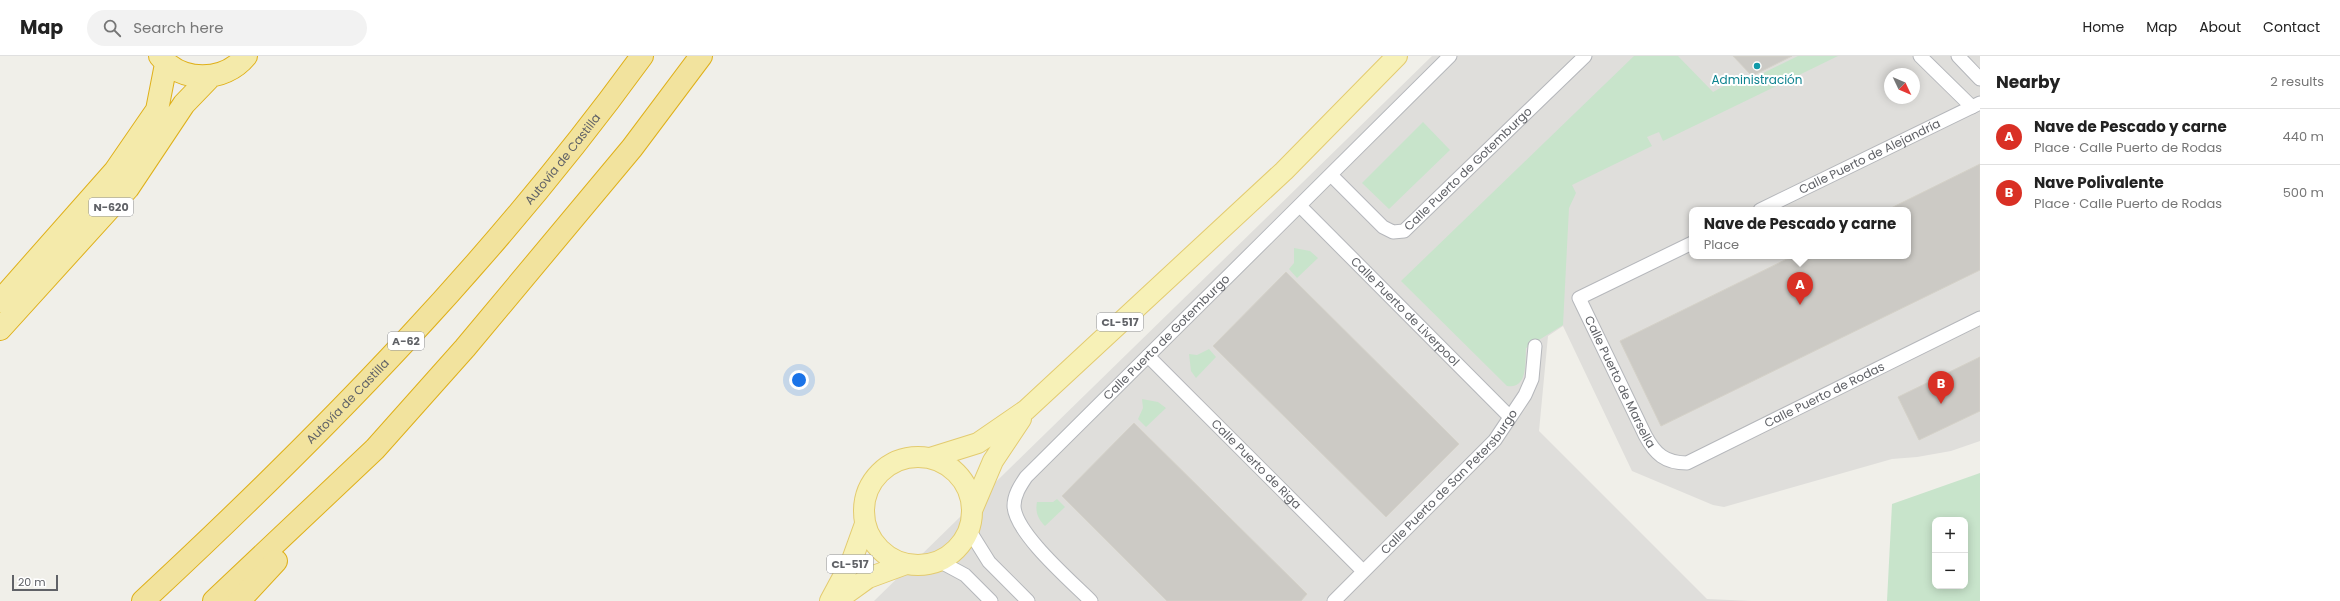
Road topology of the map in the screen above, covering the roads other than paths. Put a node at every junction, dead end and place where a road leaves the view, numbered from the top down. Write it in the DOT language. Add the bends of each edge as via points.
graph roads {
  1 [pos="246,56"];
  2 [pos="642,56"];
  3 [pos="701,56"];
  4 [pos="1397,56"];
  5 [pos="1450,56"];
  6 [pos="1585,56"];
  7 [pos="1920,56"];
  8 [pos="1958,56"];
  9 [pos="163,60"];
  10 [pos="211,76"];
  11 [pos="1980,79"];
  12 [pos="1976,105"];
  13 [pos="1331,175"];
  14 [pos="1300,206"];
  15 [pos="1766,207"];
  16 [pos="1689,244"];
  17 [pos="0,301"];
  18 [pos="1980,318"];
  19 [pos="0,329"];
  20 [pos="1535,346"];
  21 [pos="1148,356"];
  22 [pos="1026,410"];
  23 [pos="1510,418"];
  24 [pos="375,449"];
  25 [pos="930,458"];
  26 [pos="1666,460"];
  27 [pos="972,508"];
  28 [pos="865,524"];
  29 [pos="969,530"];
  30 [pos="939,561"];
  31 [pos="906,564"];
  32 [pos="1364,571"];
  33 [pos="143,601"];
  34 [pos="214,601"];
  35 [pos="239,601"];
  36 [pos="830,601"];
  37 [pos="836,601"];
  38 [pos="991,601"];
  39 [pos="1028,601"];
  40 [pos="1091,601"];
  41 [pos="1334,601"];
  1 -- 10 [label="highway, N-620" via="228,71"];
  2 -- 33 [label="highway, Autovía de Castilla / A-62" via="595,121 427,320 250,502"];
  3 -- 24 [label="highway" via="632,148 465,348"];
  4 -- 22 [label="main road, CL-517" via="1284,171"];
  5 -- 13 [label="street, Calle Puerto de Gotemburgo"];
  6 -- 13 [label="street, Calle Puerto de Gotemburgo" via="1404,231 1393,232 1383,227"];
  7 -- 12 [label="street"];
  8 -- 11 [label="street"];
  9 -- 10 [label="highway, N-620" via="187,75"];
  9 -- 17 [label="highway, N-620" via="157,110 116,171"];
  10 -- 19 [label="highway, N-620" via="184,104 128,188"];
  12 -- 15 [label="street, Calle Puerto de Alejandría"];
  13 -- 14 [label="street, Calle Puerto de Gotemburgo"];
  14 -- 21 [label="street, Calle Puerto de Gotemburgo"];
  14 -- 23 [label="street, Calle Puerto de Liverpool"];
  16 -- 26 [label="street, Calle Puerto de Marsella" via="1579,298 1645,435 1654,451"];
  18 -- 26 [label="street, Calle Puerto de Rodas" via="1687,463"];
  20 -- 23 [label="street, Calle Puerto de San Petersburgo" via="1532,379 1526,396"];
  21 -- 32 [label="street, Calle Puerto de Riga"];
  21 -- 40 [label="street, Calle Puerto de Gotemburgo" via="1026,477 1019,486 1014,506 1021,527 1031,540"];
  22 -- 25 [label="main road, CL-517" via="978,443"];
  22 -- 27 [label="main road, CL-517" via="993,461"];
  23 -- 32 [label="street, Calle Puerto de San Petersburgo" via="1495,440"];
  24 -- 34 [label="highway"];
  24 -- 35 [label="highway"];
  25 -- 27 [label="main road, CL-517" via="951,468 966,485"];
  25 -- 28 [label="main road, CL-517" via="908,457 888,466 872,482 865,502"];
  27 -- 29 [label="main road, CL-517"];
  28 -- 31 [label="main road, CL-517" via="878,547 888,556"];
  28 -- 36 [label="main road, CL-517" via="852,560"];
  29 -- 30 [label="main road, CL-517" via="957,549"];
  29 -- 39 [label="street" via="989,562"];
  30 -- 31 [label="main road, CL-517" via="923,565"];
  30 -- 38 [label="street" via="966,575"];
  31 -- 37 [label="main road, CL-517" via="868,578"];
  32 -- 41 [label="street, Calle Puerto de San Petersburgo"];
}
